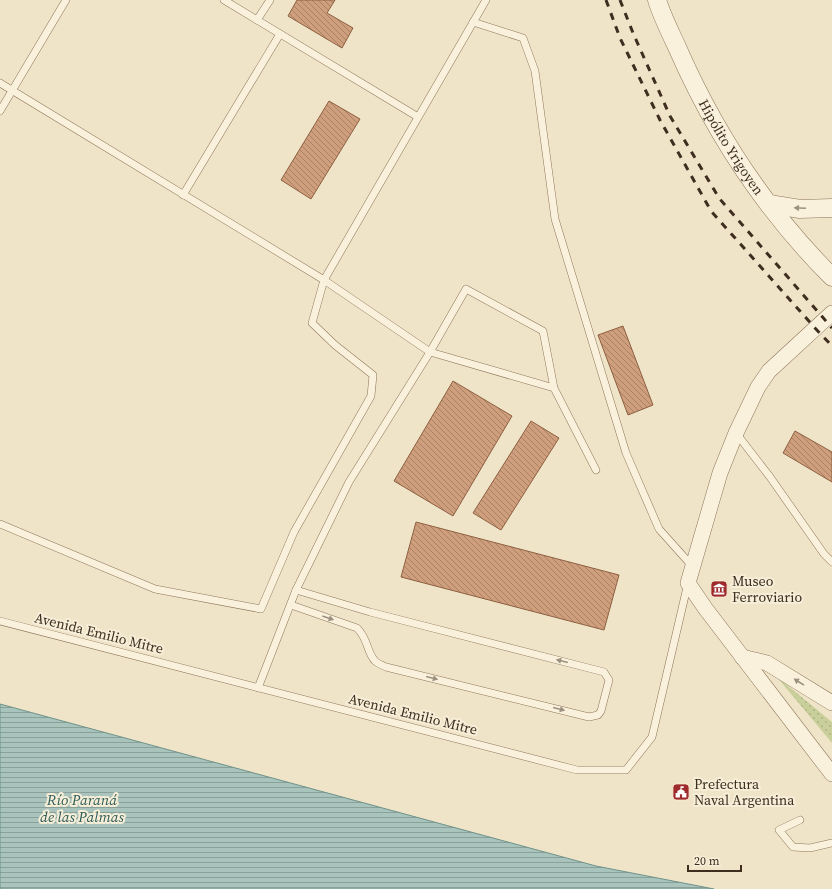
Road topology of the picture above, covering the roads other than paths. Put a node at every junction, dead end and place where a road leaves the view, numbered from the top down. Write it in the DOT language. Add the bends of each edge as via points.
graph roads {
  1 [pos="66,0"];
  2 [pos="224,0"];
  3 [pos="270,0"];
  4 [pos="486,0"];
  5 [pos="657,0"];
  6 [pos="257,20"];
  7 [pos="473,22"];
  8 [pos="280,34"];
  9 [pos="0,83"];
  10 [pos="12,91"];
  11 [pos="0,111"];
  12 [pos="418,117"];
  13 [pos="183,195"];
  14 [pos="769,204"];
  15 [pos="832,208"];
  16 [pos="832,277"];
  17 [pos="324,280"];
  18 [pos="828,316"];
  19 [pos="430,352"];
  20 [pos="554,388"];
  21 [pos="736,433"];
  22 [pos="596,470"];
  23 [pos="0,524"];
  24 [pos="832,562"];
  25 [pos="693,567"];
  26 [pos="688,583"];
  27 [pos="296,590"];
  28 [pos="291,605"];
  29 [pos="0,621"];
  30 [pos="742,657"];
  31 [pos="258,688"];
  32 [pos="832,703"];
  33 [pos="832,774"];
  34 [pos="800,820"];
  35 [pos="832,843"];
  1 -- 10 [label="lane"];
  2 -- 6 [label="lane"];
  3 -- 6 [label="lane"];
  4 -- 7 [label="lane"];
  5 -- 14 [label="street, Hipólito Yrigoyen" via="685,66 715,124"];
  6 -- 8 [label="lane"];
  7 -- 12 [label="lane"];
  7 -- 25 [label="lane" via="523,38 536,71 555,219 626,453 659,529"];
  8 -- 12 [label="lane"];
  8 -- 13 [label="lane"];
  9 -- 10 [label="lane"];
  10 -- 11 [label="lane"];
  10 -- 13 [label="lane"];
  12 -- 17 [label="lane"];
  13 -- 17 [label="lane"];
  15 -- 14 [label="street, one-way" via="800,209"];
  14 -- 16 [label="street, Hipólito Yrigoyen"];
  17 -- 19 [label="lane"];
  17 -- 23 [label="lane" via="312,323 335,345 374,375 371,396 294,532 261,609 155,589"];
  18 -- 21 [label="street" via="769,371 758,387"];
  19 -- 20 [label="lane"];
  19 -- 20 [label="lane" via="466,289 543,331"];
  19 -- 27 [label="lane" via="349,482"];
  20 -- 22 [label="lane"];
  21 -- 24 [label="lane"];
  21 -- 25 [label="street" via="720,473"];
  25 -- 26 [label="street"];
  26 -- 30 [label="street"];
  26 -- 31 [label="lane, Avenida Emilio Mitre" via="652,738 626,770 577,770"];
  27 -- 28 [label="lane"];
  28 -- 27 [label="lane, one-way" via="357,628 363,634 371,656 386,667 589,716 601,711 609,680 604,672 370,612"];
  28 -- 31 [label="lane"];
  29 -- 31 [label="lane, Avenida Emilio Mitre"];
  32 -- 30 [label="street, one-way" via="767,663"];
  30 -- 33 [label="street"];
  34 -- 35 [label="lane" via="779,830 793,847 810,848"];
}
